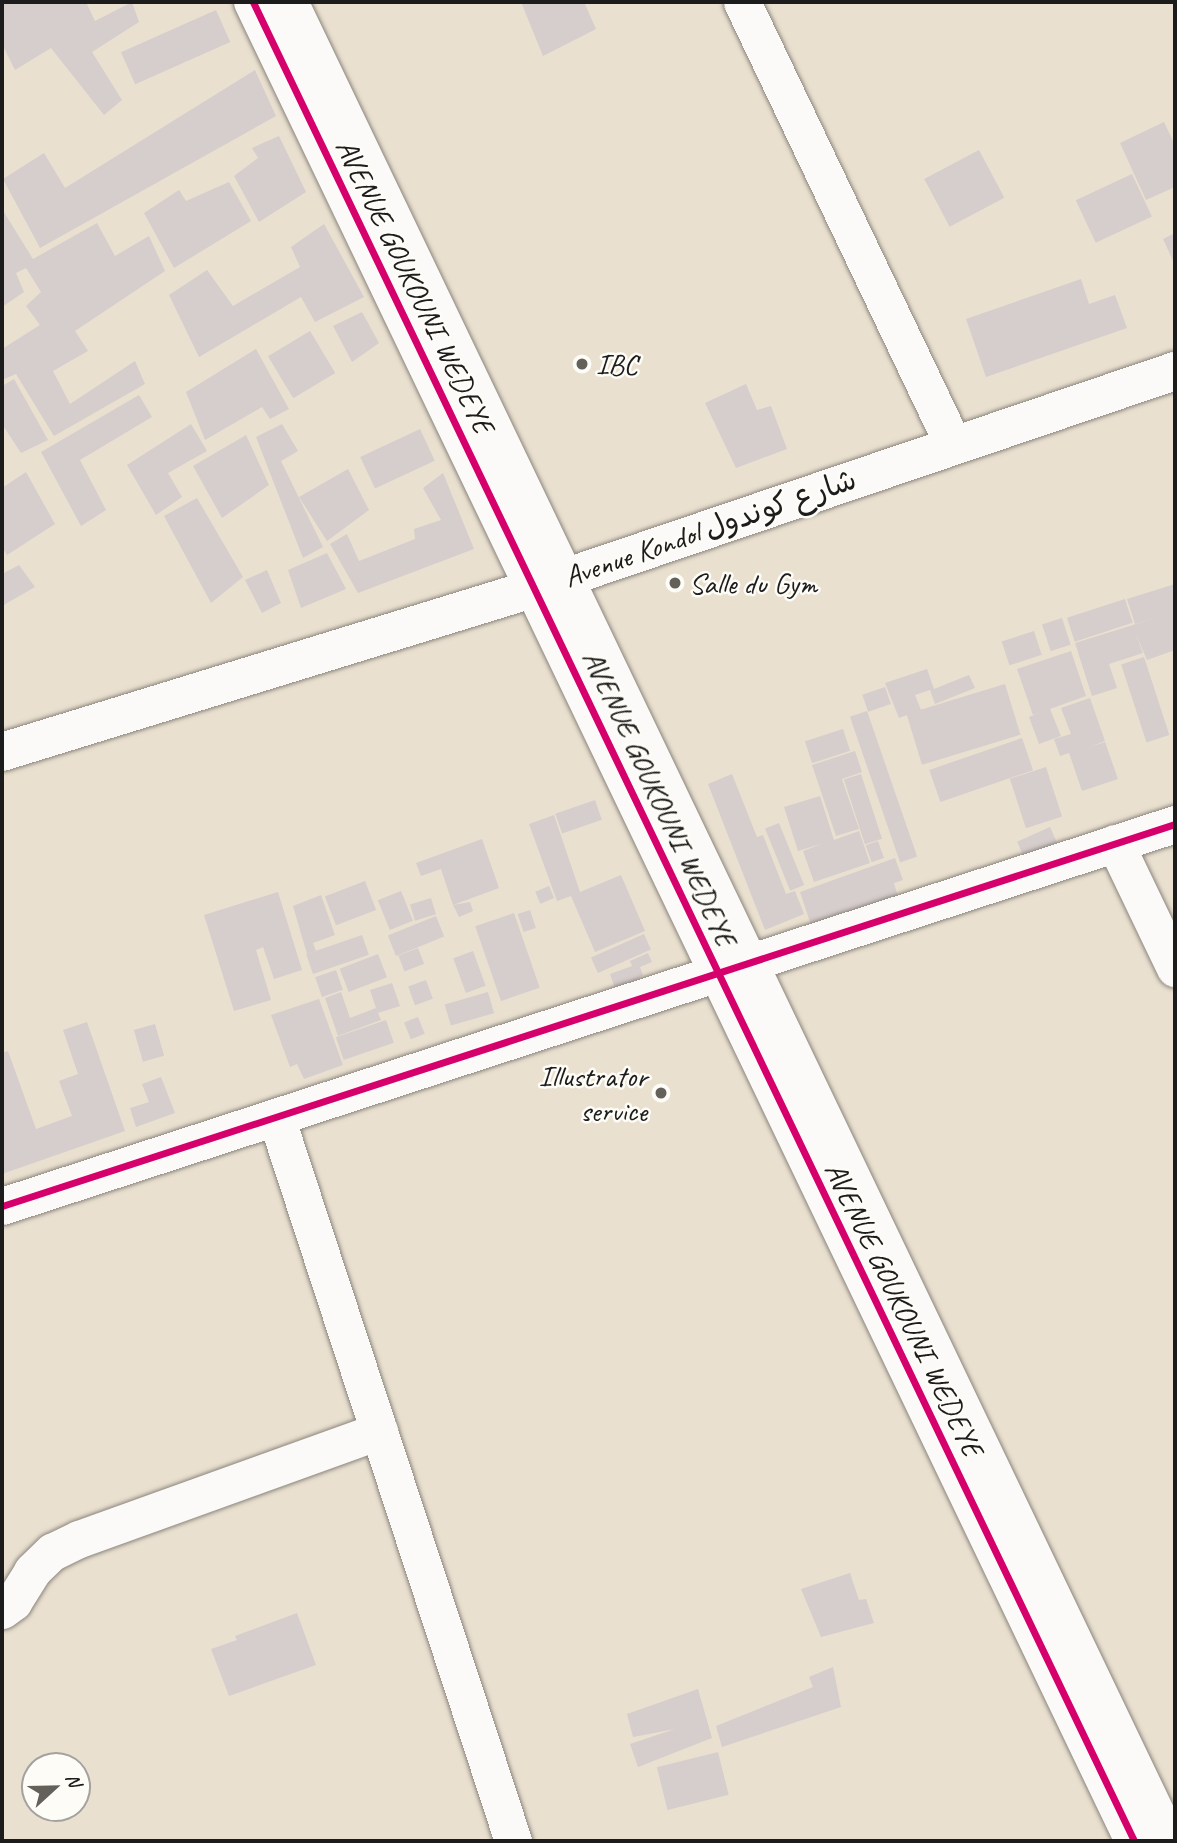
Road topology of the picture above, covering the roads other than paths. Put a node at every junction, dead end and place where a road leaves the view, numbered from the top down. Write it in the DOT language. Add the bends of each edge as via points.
graph roads {
  1 [pos="253,2"];
  2 [pos="289,2"];
  3 [pos="742,2"];
  4 [pos="1175,371"];
  5 [pos="953,445"];
  6 [pos="550,583"];
  7 [pos="2,752"];
  8 [pos="1175,824"];
  9 [pos="1115,843"];
  10 [pos="733,967"];
  11 [pos="1175,968"];
  12 [pos="276,1117"];
  13 [pos="2,1206"];
  14 [pos="379,1431"];
  15 [pos="2,1610"];
  16 [pos="513,1841"];
  17 [pos="1134,1841"];
  18 [pos="1169,1841"];
  1 -- 6 [label="street, AVENUE GOUKOUNI WEDEYE"];
  2 -- 6 [label="street, AVENUE GOUKOUNI WEDEYE"];
  3 -- 5 [label="street"];
  4 -- 5 [label="street, Avenue Kondol شارع كوندول"];
  5 -- 6 [label="street, Avenue Kondol شارع كوندول"];
  6 -- 7 [label="street, Avenue Kondol شارع كوندول"];
  6 -- 10 [label="street, AVENUE GOUKOUNI WEDEYE"];
  8 -- 9 [label="street"];
  9 -- 10 [label="street"];
  9 -- 11 [label="street"];
  10 -- 12 [label="street"];
  10 -- 17 [label="street, AVENUE GOUKOUNI WEDEYE"];
  10 -- 18 [label="street, AVENUE GOUKOUNI WEDEYE"];
  12 -- 13 [label="street"];
  12 -- 14 [label="street"];
  14 -- 15 [label="street" via="79,1539 52,1552"];
  14 -- 16 [label="street"];
}
